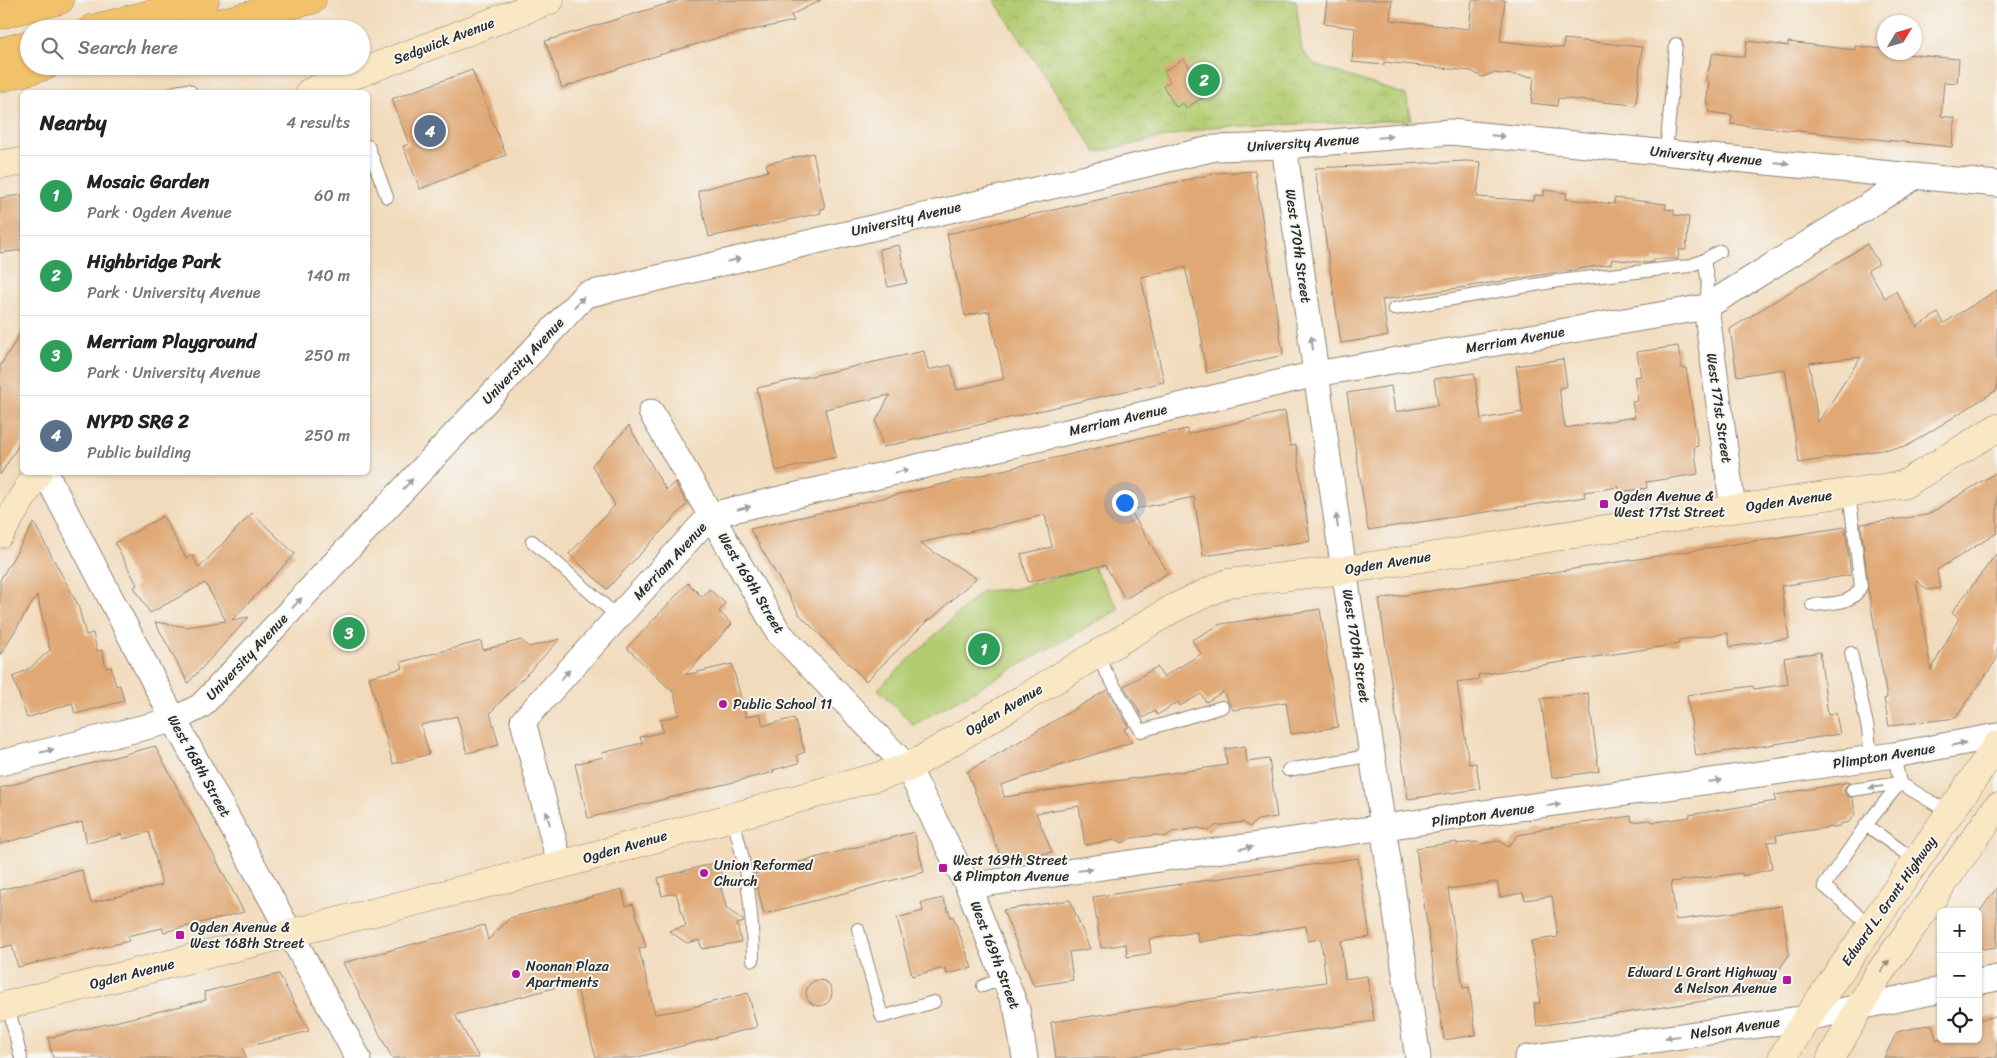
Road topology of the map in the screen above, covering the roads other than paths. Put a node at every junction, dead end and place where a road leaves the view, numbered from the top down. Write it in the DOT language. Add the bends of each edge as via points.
graph roads {
  1 [pos="60,0"];
  2 [pos="205,0"];
  3 [pos="312,0"];
  4 [pos="550,0"];
  5 [pos="0,15"];
  6 [pos="126,20"];
  7 [pos="231,20"];
  8 [pos="1676,44"];
  9 [pos="20,46"];
  10 [pos="0,52"];
  11 [pos="20,73"];
  12 [pos="0,78"];
  13 [pos="346,86"];
  14 [pos="322,90"];
  15 [pos="1284,146"];
  16 [pos="370,151"];
  17 [pos="1666,152"];
  18 [pos="20,162"];
  19 [pos="0,164"];
  20 [pos="1916,176"];
  21 [pos="1997,184"];
  22 [pos="387,197"];
  23 [pos="1720,251"];
  24 [pos="1704,260"];
  25 [pos="1706,307"];
  26 [pos="1394,309"];
  27 [pos="1316,374"];
  28 [pos="651,412"];
  29 [pos="1997,428"];
  30 [pos="36,475"];
  31 [pos="47,475"];
  32 [pos="1849,493"];
  33 [pos="1733,509"];
  34 [pos="712,515"];
  35 [pos="0,534"];
  36 [pos="532,541"];
  37 [pos="1344,570"];
  38 [pos="1812,605"];
  39 [pos="618,617"];
  40 [pos="1851,652"];
  41 [pos="1096,655"];
  42 [pos="1222,707"];
  43 [pos="174,720"];
  44 [pos="1997,736"];
  45 [pos="1997,745"];
  46 [pos="1373,755"];
  47 [pos="1882,757"];
  48 [pos="0,763"];
  49 [pos="908,768"];
  50 [pos="1288,770"];
  51 [pos="1900,783"];
  52 [pos="1852,790"];
  53 [pos="1997,807"];
  54 [pos="1950,813"];
  55 [pos="732,817"];
  56 [pos="1866,824"];
  57 [pos="1384,829"];
  58 [pos="1916,862"];
  59 [pos="560,865"];
  60 [pos="968,886"];
  61 [pos="1871,926"];
  62 [pos="858,929"];
  63 [pos="291,935"];
  64 [pos="753,960"];
  65 [pos="1997,978"];
  66 [pos="1982,981"];
  67 [pos="1937,991"];
  68 [pos="934,1002"];
  69 [pos="4,1006"];
  70 [pos="1859,1007"];
  71 [pos="1807,1018"];
  72 [pos="21,1058"];
  73 [pos="358,1058"];
  74 [pos="1025,1058"];
  75 [pos="1418,1058"];
  76 [pos="1527,1058"];
  77 [pos="1782,1058"];
  78 [pos="1831,1058"];
  1 -- 5 [label="highway"];
  2 -- 6 [label="highway"];
  3 -- 7 [label="highway"];
  4 -- 13 [label="street, Sedgwick Avenue"];
  8 -- 17 [label="lane"];
  9 -- 10 [label="highway"];
  11 -- 12 [label="highway"];
  13 -- 14 [label="street, Sedgwick Avenue"];
  15 -- 17 [label="street, University Avenue, one-way" via="1450,132"];
  27 -- 15 [label="street, West 170th Street, one-way"];
  43 -- 15 [label="street, University Avenue, one-way" via="201,706 585,295 1144,163 1215,148"];
  16 -- 22 [label="lane"];
  17 -- 20 [label="street, University Avenue, one-way"];
  18 -- 19 [label="street"];
  20 -- 21 [label="street, University Avenue"];
  20 -- 25 [label="street, Merriam Avenue"];
  23 -- 24 [label="lane"];
  24 -- 25 [label="lane" via="1708,282"];
  24 -- 26 [label="lane" via="1689,266 1558,281"];
  25 -- 27 [label="street, Merriam Avenue"];
  25 -- 33 [label="street, West 171st Street"];
  34 -- 27 [label="street, Merriam Avenue, one-way"];
  37 -- 27 [label="street, West 170th Street, one-way"];
  28 -- 34 [label="street, West 169th Street"];
  29 -- 32 [label="street, Ogden Avenue" via="1903,486"];
  30 -- 35 [label="street"];
  31 -- 43 [label="street, West 168th Street"];
  32 -- 33 [label="street, Ogden Avenue"];
  32 -- 38 [label="lane" via="1862,586 1858,595 1850,600"];
  33 -- 37 [label="street, Ogden Avenue"];
  34 -- 39 [label="street, Merriam Avenue"];
  34 -- 49 [label="street, West 169th Street" via="779,633"];
  36 -- 39 [label="lane"];
  37 -- 41 [label="street, Ogden Avenue" via="1228,583 1174,608"];
  37 -- 46 [label="street, West 170th Street"];
  59 -- 39 [label="street, Merriam Avenue, one-way" via="523,721"];
  40 -- 47 [label="lane" via="1868,729"];
  41 -- 42 [label="lane" via="1141,731"];
  41 -- 49 [label="street, Ogden Avenue"];
  48 -- 43 [label="street, University Avenue, one-way"];
  43 -- 63 [label="street, West 168th Street"];
  47 -- 44 [label="street, Plimpton Avenue, one-way"];
  45 -- 54 [label="street, Edward L. Grant Highway"];
  46 -- 50 [label="lane"];
  46 -- 57 [label="street, West 170th Street"];
  47 -- 51 [label="lane"];
  57 -- 47 [label="street, Plimpton Avenue, one-way"];
  49 -- 55 [label="street, Ogden Avenue"];
  49 -- 60 [label="street, West 169th Street"];
  51 -- 52 [label="lane, one-way"];
  51 -- 54 [label="lane"];
  51 -- 56 [label="lane"];
  70 -- 53 [label="street, one-way"];
  54 -- 58 [label="street, Edward L. Grant Highway"];
  55 -- 59 [label="street, Ogden Avenue"];
  55 -- 64 [label="lane" via="749,884"];
  56 -- 58 [label="lane"];
  56 -- 61 [label="lane" via="1824,886"];
  60 -- 57 [label="street, Plimpton Avenue, one-way"];
  57 -- 75 [label="street, West 170th Street"];
  58 -- 61 [label="street, Edward L. Grant Highway"];
  59 -- 63 [label="street, Ogden Avenue"];
  60 -- 74 [label="street, West 169th Street" via="994,982 1017,1010"];
  61 -- 71 [label="street, Edward L. Grant Highway"];
  62 -- 68 [label="lane" via="882,1017"];
  63 -- 69 [label="street, Ogden Avenue"];
  63 -- 73 [label="street, West 168th Street"];
  65 -- 66 [label="street"];
  67 -- 70 [label="street, Nelson Avenue"];
  69 -- 72 [label="lane"];
  70 -- 71 [label="street, Nelson Avenue"];
  70 -- 78 [label="street"];
  71 -- 76 [label="street, Nelson Avenue, one-way"];
  71 -- 77 [label="street, Edward L. Grant Highway"];
}
